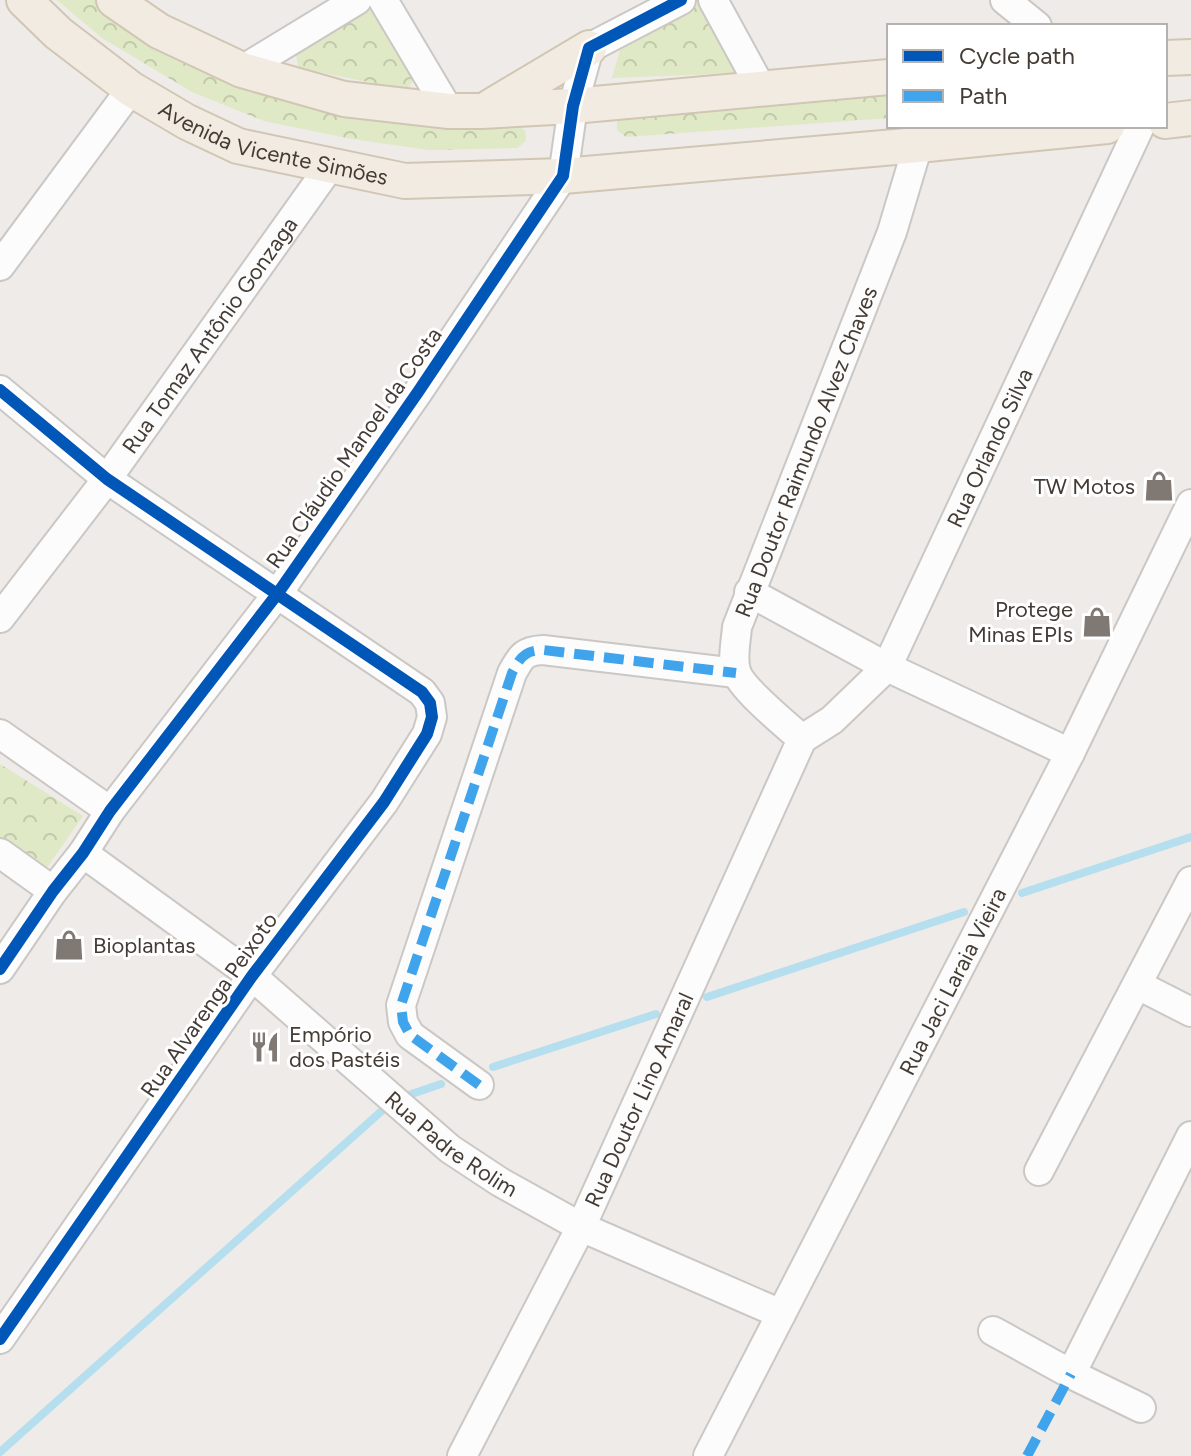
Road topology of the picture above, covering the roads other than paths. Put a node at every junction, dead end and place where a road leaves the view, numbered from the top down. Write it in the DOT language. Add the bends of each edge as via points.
graph roads {
  1 [pos="24,0"];
  2 [pos="114,0"];
  3 [pos="357,0"];
  4 [pos="383,0"];
  5 [pos="681,0"];
  6 [pos="713,0"];
  7 [pos="1005,0"];
  8 [pos="1035,24"];
  9 [pos="589,48"];
  10 [pos="1191,57"];
  11 [pos="1167,58"];
  12 [pos="242,70"];
  13 [pos="887,77"];
  14 [pos="761,88"];
  15 [pos="131,89"];
  16 [pos="573,106"];
  17 [pos="449,111"];
  18 [pos="482,111"];
  19 [pos="1191,118"];
  20 [pos="1167,121"];
  21 [pos="1087,128"];
  22 [pos="1139,128"];
  23 [pos="918,145"];
  24 [pos="330,166"];
  25 [pos="563,176"];
  26 [pos="0,266"];
  27 [pos="0,390"];
  28 [pos="107,479"];
  29 [pos="1191,504"];
  30 [pos="749,592"];
  31 [pos="278,593"];
  32 [pos="0,618"];
  33 [pos="887,667"];
  34 [pos="736,673"];
  35 [pos="0,734"];
  36 [pos="802,739"];
  37 [pos="1070,753"];
  38 [pos="110,811"];
  39 [pos="0,853"];
  40 [pos="83,853"];
  41 [pos="1191,881"];
  42 [pos="53,891"];
  43 [pos="0,969"];
  44 [pos="252,976"];
  45 [pos="1138,985"];
  46 [pos="1191,1012"];
  47 [pos="479,1085"];
  48 [pos="1191,1136"];
  49 [pos="1039,1171"];
  50 [pos="581,1227"];
  51 [pos="781,1314"];
  52 [pos="993,1331"];
  53 [pos="0,1339"];
  54 [pos="1071,1374"];
  55 [pos="1141,1408"];
  56 [pos="462,1456"];
  57 [pos="708,1456"];
  1 -- 15 [label="main road, Avenida Vicente Simões"];
  2 -- 12 [label="main road" via="159,31"];
  3 -- 12 [label="street"];
  4 -- 17 [label="street"];
  5 -- 9 [label="street"];
  6 -- 14 [label="street"];
  7 -- 8 [label="street"];
  9 -- 16 [label="street"];
  9 -- 18 [label="main road"];
  10 -- 11 [label="main road"];
  12 -- 17 [label="main road" via="344,99"];
  13 -- 14 [label="main road"];
  14 -- 16 [label="main road"];
  15 -- 24 [label="main road, Avenida Vicente Simões" via="238,146"];
  15 -- 26 [label="street"];
  16 -- 18 [label="main road"];
  16 -- 25 [label="street"];
  17 -- 18 [label="main road"];
  19 -- 20 [label="main road"];
  21 -- 23 [label="main road, Avenida Vicente Simões"];
  22 -- 33 [label="street, Rua Orlando Silva"];
  23 -- 25 [label="main road, Avenida Vicente Simões"];
  23 -- 30 [label="street, Rua Doutor Raimundo Alvez Chaves" via="892,232"];
  24 -- 25 [label="main road, Avenida Vicente Simões" via="405,181"];
  24 -- 28 [label="street, Rua Tomaz Antônio Gonzaga"];
  25 -- 31 [label="street, Rua Cláudio Manoel da Costa"];
  27 -- 28 [label="street"];
  28 -- 31 [label="street"];
  28 -- 32 [label="street, Rua Tomaz Antônio Gonzaga"];
  29 -- 37 [label="street, Rua Jaci Laraia Vieira"];
  30 -- 33 [label="street"];
  30 -- 34 [label="street, Rua Doutor Raimundo Alvez Chaves" via="737,627"];
  31 -- 38 [label="street, Rua Cláudio Manoel da Costa"];
  31 -- 44 [label="street, Rua Alvarenga Peixoto" via="422,692 432,717 427,734 384,802"];
  33 -- 36 [label="street, Rua Orlando Silva" via="832,720"];
  33 -- 37 [label="street"];
  34 -- 36 [label="street"];
  34 -- 47 [label="street" via="543,650 521,657 401,1005 410,1035"];
  35 -- 38 [label="street"];
  36 -- 50 [label="street, Rua Doutor Lino Amaral"];
  37 -- 51 [label="street, Rua Jaci Laraia Vieira"];
  38 -- 40 [label="street, Rua Cláudio Manoel da Costa"];
  39 -- 42 [label="street"];
  40 -- 42 [label="street, Rua Cláudio Manoel da Costa"];
  40 -- 44 [label="street, Rua Padre Rolim"];
  41 -- 45 [label="street"];
  42 -- 43 [label="street, Rua Cláudio Manoel da Costa"];
  44 -- 50 [label="street, Rua Padre Rolim" via="450,1149"];
  44 -- 53 [label="street, Rua Alvarenga Peixoto"];
  45 -- 46 [label="street"];
  45 -- 49 [label="street"];
  48 -- 54 [label="street"];
  50 -- 51 [label="street, Rua Padre Rolim"];
  50 -- 56 [label="street, Rua Doutor Lino Amaral"];
  51 -- 57 [label="street, Rua Jaci Laraia Vieira"];
  52 -- 54 [label="street"];
  54 -- 55 [label="street"];
}
